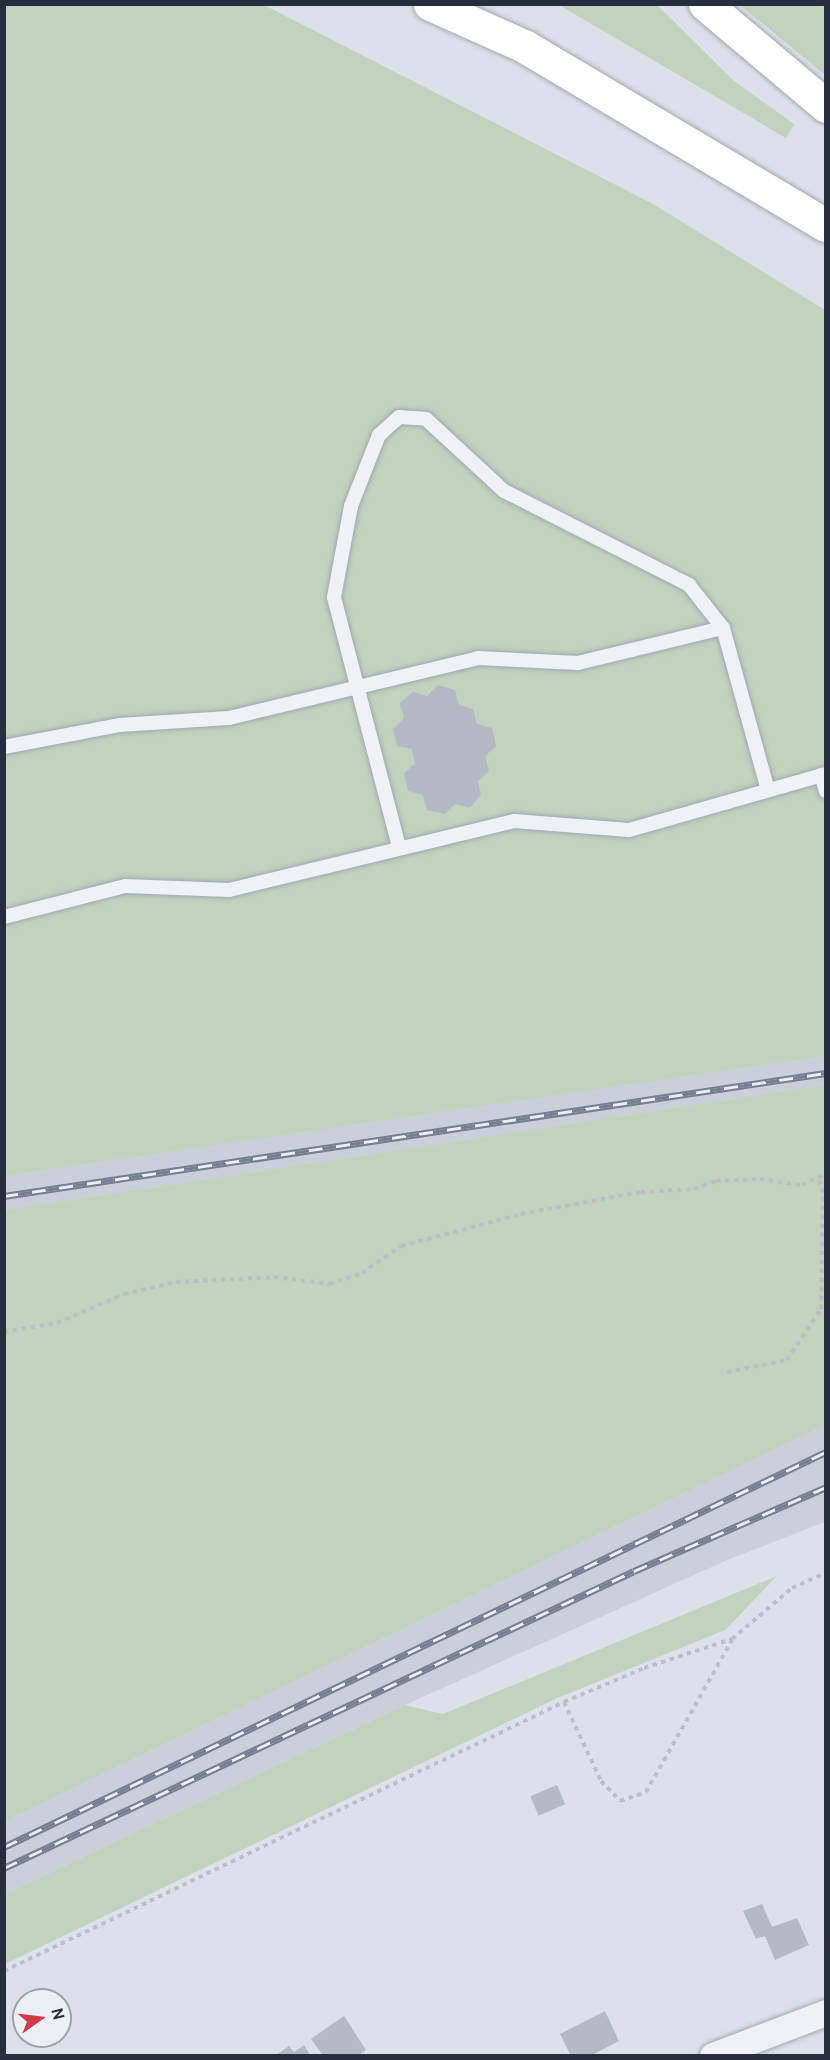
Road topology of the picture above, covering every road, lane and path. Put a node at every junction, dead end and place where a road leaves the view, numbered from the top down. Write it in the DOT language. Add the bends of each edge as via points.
graph roads {
  1 [pos="430,4"];
  2 [pos="470,4"];
  3 [pos="705,4"];
  4 [pos="524,46"];
  5 [pos="825,106"];
  6 [pos="825,225"];
  7 [pos="723,628"];
  8 [pos="358,688"];
  9 [pos="4,747"];
  10 [pos="823,774"];
  11 [pos="768,790"];
  12 [pos="825,790"];
  13 [pos="399,847"];
  14 [pos="4,917"];
  15 [pos="825,1174"];
  16 [pos="819,1179"];
  17 [pos="4,1332"];
  18 [pos="727,1372"];
  19 [pos="825,1573"];
  20 [pos="732,1639"];
  21 [pos="564,1702"];
  22 [pos="4,1971"];
  23 [pos="825,2013"];
  24 [pos="712,2055"];
  1 -- 4 [label="highway"];
  2 -- 4 [label="highway"];
  3 -- 5 [label="highway"];
  4 -- 6 [label="highway"];
  7 -- 8 [label="lane" via="578,663 478,658"];
  7 -- 8 [label="lane" via="689,585 504,491 426,419 399,417 379,435 351,506 334,597"];
  7 -- 11 [label="lane"];
  8 -- 9 [label="lane" via="229,718 119,725"];
  8 -- 13 [label="lane"];
  10 -- 11 [label="lane"];
  10 -- 12 [label="lane"];
  11 -- 13 [label="lane" via="629,830 514,821"];
  13 -- 14 [label="lane" via="229,890 125,886"];
  15 -- 16 [label="path"];
  16 -- 17 [label="path" via="802,1185 760,1179 726,1180 694,1189 641,1191 520,1214 430,1237 401,1246 362,1272 329,1284 274,1277 176,1282 124,1294 57,1323"];
  16 -- 18 [label="path" via="823,1193 821,1310 787,1360"];
  19 -- 20 [label="path" via="792,1588"];
  20 -- 21 [label="path" via="644,1668"];
  20 -- 21 [label="path" via="646,1792 620,1801 601,1781"];
  21 -- 22 [label="path"];
  23 -- 24 [label="street"];
}
